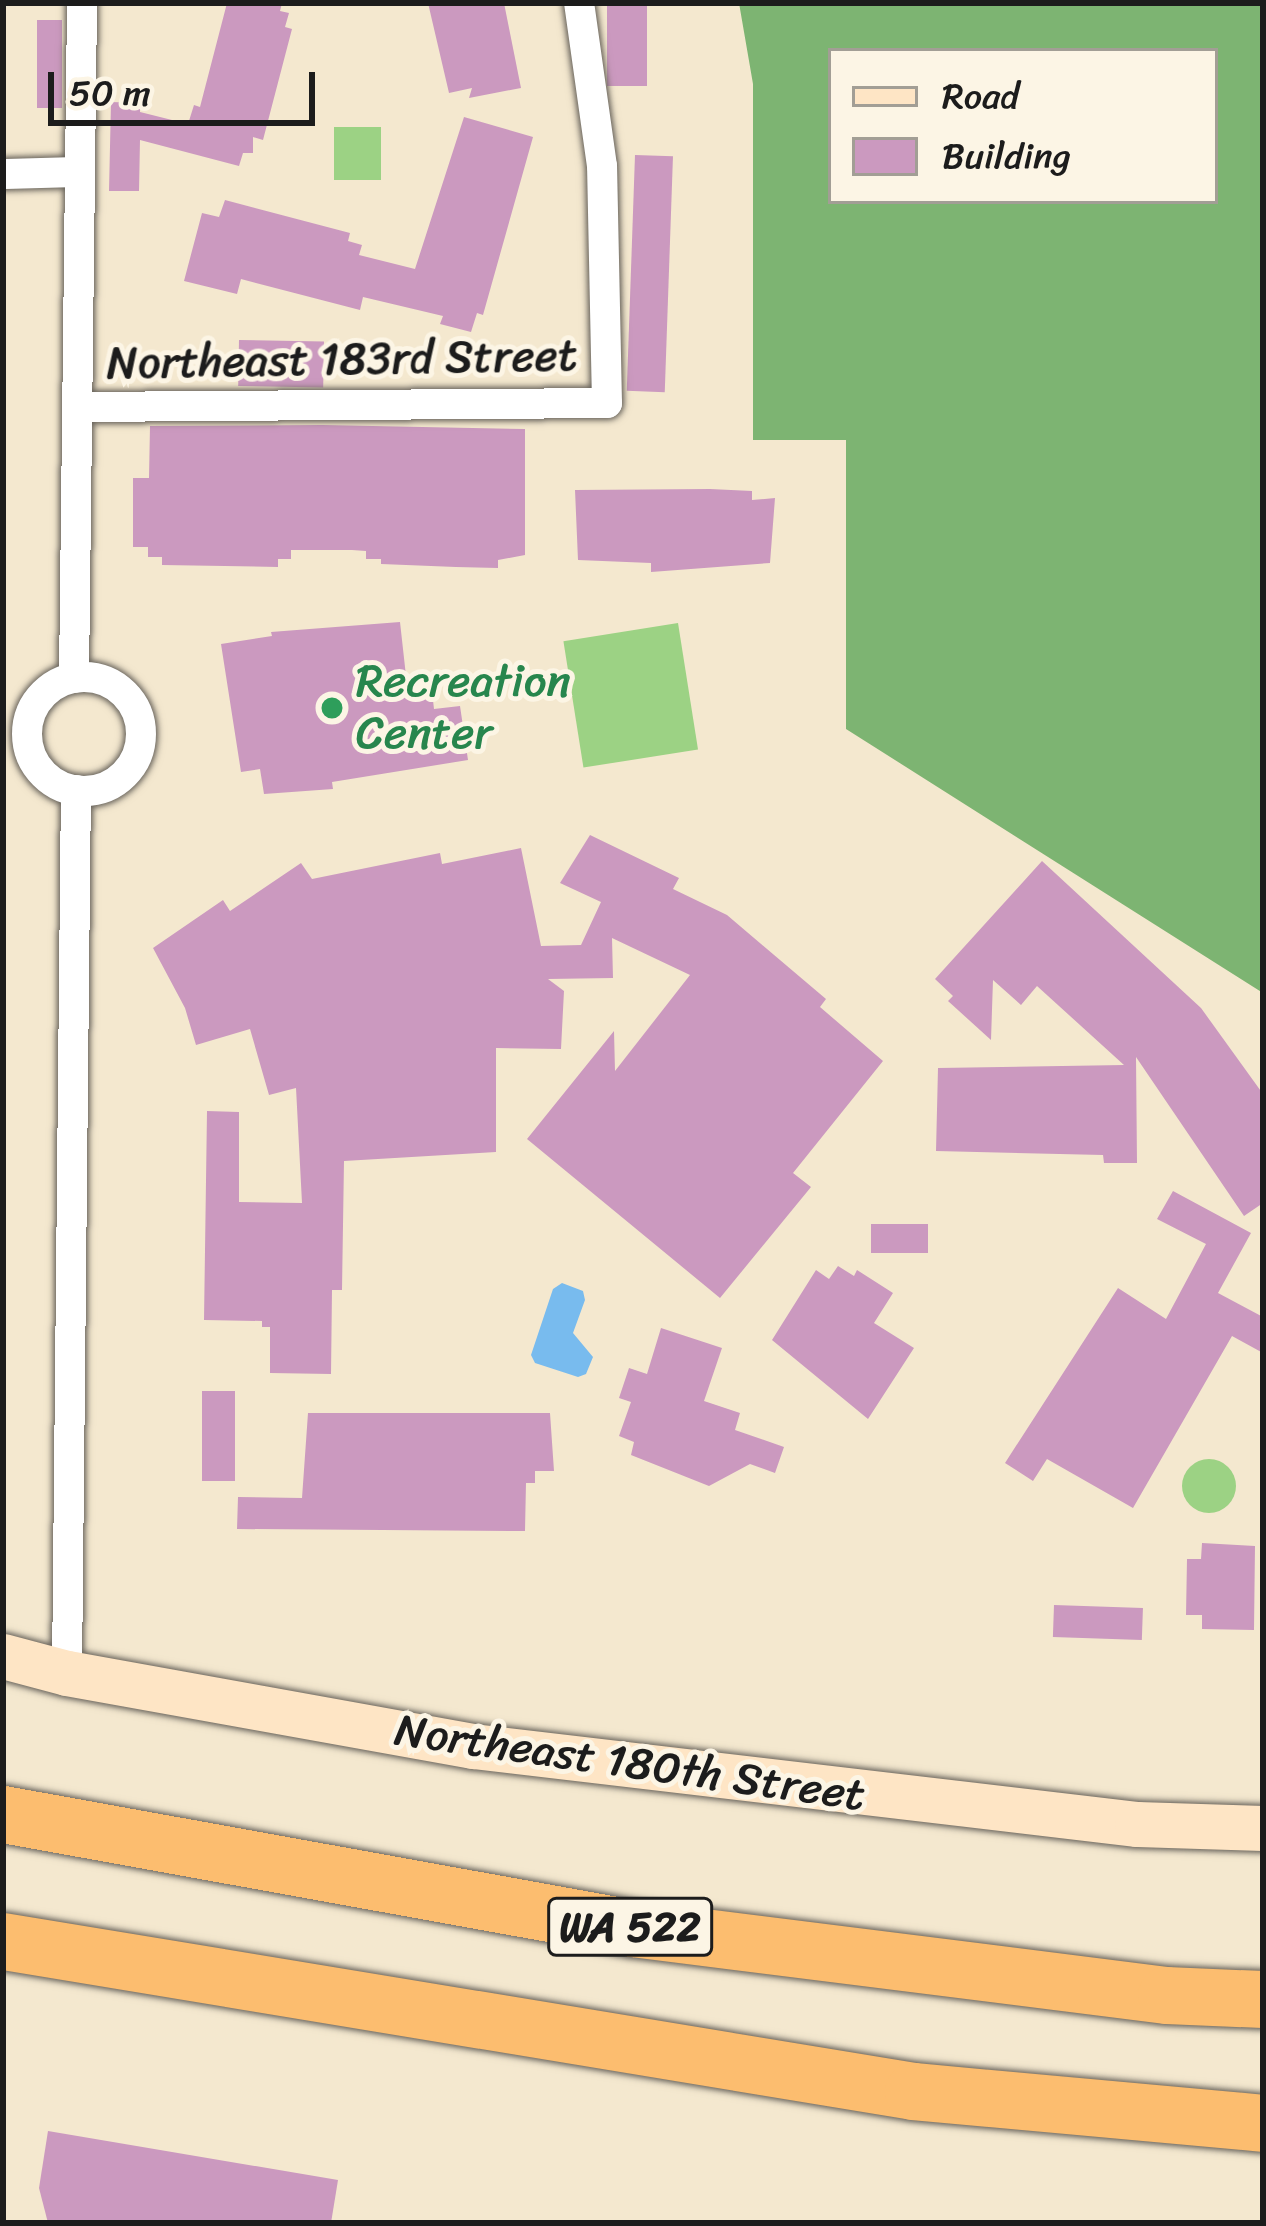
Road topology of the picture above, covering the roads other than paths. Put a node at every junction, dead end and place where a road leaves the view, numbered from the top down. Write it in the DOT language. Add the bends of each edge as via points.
graph roads {
  1 [pos="82,3"];
  2 [pos="579,3"];
  3 [pos="79,172"];
  4 [pos="3,174"];
  5 [pos="79,407"];
  6 [pos="74,678"];
  7 [pos="17,713"];
  8 [pos="76,790"];
  9 [pos="3,1656"];
  10 [pos="67,1673"];
  11 [pos="3,1814"];
  12 [pos="1263,1828"];
  13 [pos="3,1941"];
  14 [pos="1263,1999"];
  15 [pos="1263,2123"];
  1 -- 3 [label="street"];
  2 -- 5 [label="street, Northeast 183rd Street" via="602,166 607,403"];
  3 -- 4 [label="street"];
  3 -- 5 [label="street"];
  5 -- 6 [label="street"];
  6 -- 7 [label="street"];
  6 -- 8 [label="street" via="115,686 141,728 124,774"];
  7 -- 8 [label="street" via="34,760 52,781"];
  8 -- 10 [label="street"];
  9 -- 10 [label="main road, Northeast 180th Street"];
  10 -- 12 [label="main road, Northeast 180th Street" via="473,1746 1113,1821"];
  11 -- 14 [label="highway, WA 522" via="632,1928 1166,1995"];
  13 -- 15 [label="highway" via="913,2092"];
}
